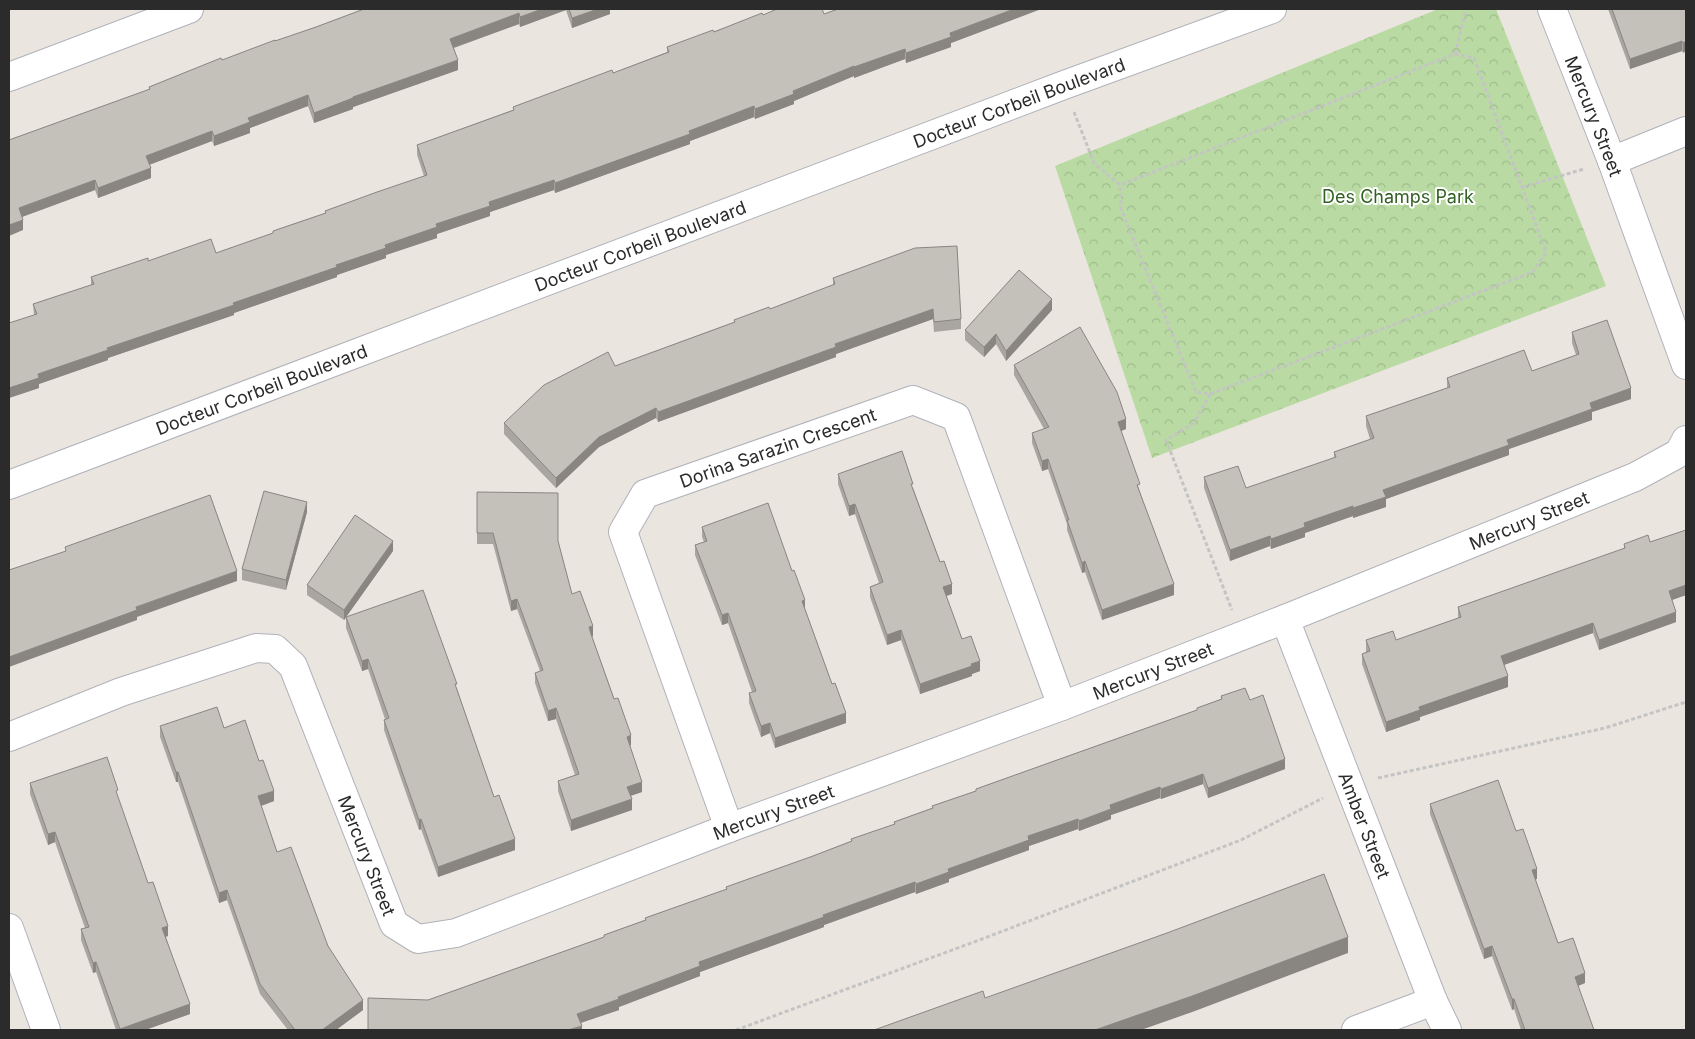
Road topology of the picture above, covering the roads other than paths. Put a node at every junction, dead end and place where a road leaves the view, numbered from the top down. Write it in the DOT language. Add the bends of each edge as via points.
graph roads {
  1 [pos="189,9"];
  2 [pos="1272,9"];
  3 [pos="1552,9"];
  4 [pos="9,77"];
  5 [pos="1686,131"];
  6 [pos="1612,161"];
  7 [pos="1686,365"];
  8 [pos="1686,440"];
  9 [pos="9,484"];
  10 [pos="1285,619"];
  11 [pos="1062,706"];
  12 [pos="9,737"];
  13 [pos="729,828"];
  14 [pos="9,928"];
  15 [pos="1433,1001"];
  16 [pos="46,1030"];
  17 [pos="1356,1030"];
  18 [pos="1447,1030"];
  1 -- 4 [label="street"];
  2 -- 9 [label="street, Docteur Corbeil Boulevard"];
  3 -- 6 [label="street, Mercury Street"];
  5 -- 6 [label="street"];
  6 -- 7 [label="street, Mercury Street"];
  8 -- 10 [label="street, Mercury Street" via="1678,453 1635,477"];
  10 -- 11 [label="street, Mercury Street"];
  10 -- 15 [label="street, Amber Street"];
  11 -- 13 [label="street, Mercury Street"];
  11 -- 13 [label="street, Dorina Sarazin Crescent" via="956,417 913,400 645,494 623,532"];
  12 -- 13 [label="street, Mercury Street" via="121,692 256,648 275,649 294,666 394,924 418,938 456,933"];
  14 -- 16 [label="street"];
  15 -- 17 [label="street"];
  15 -- 18 [label="street, Amber Street"];
}
